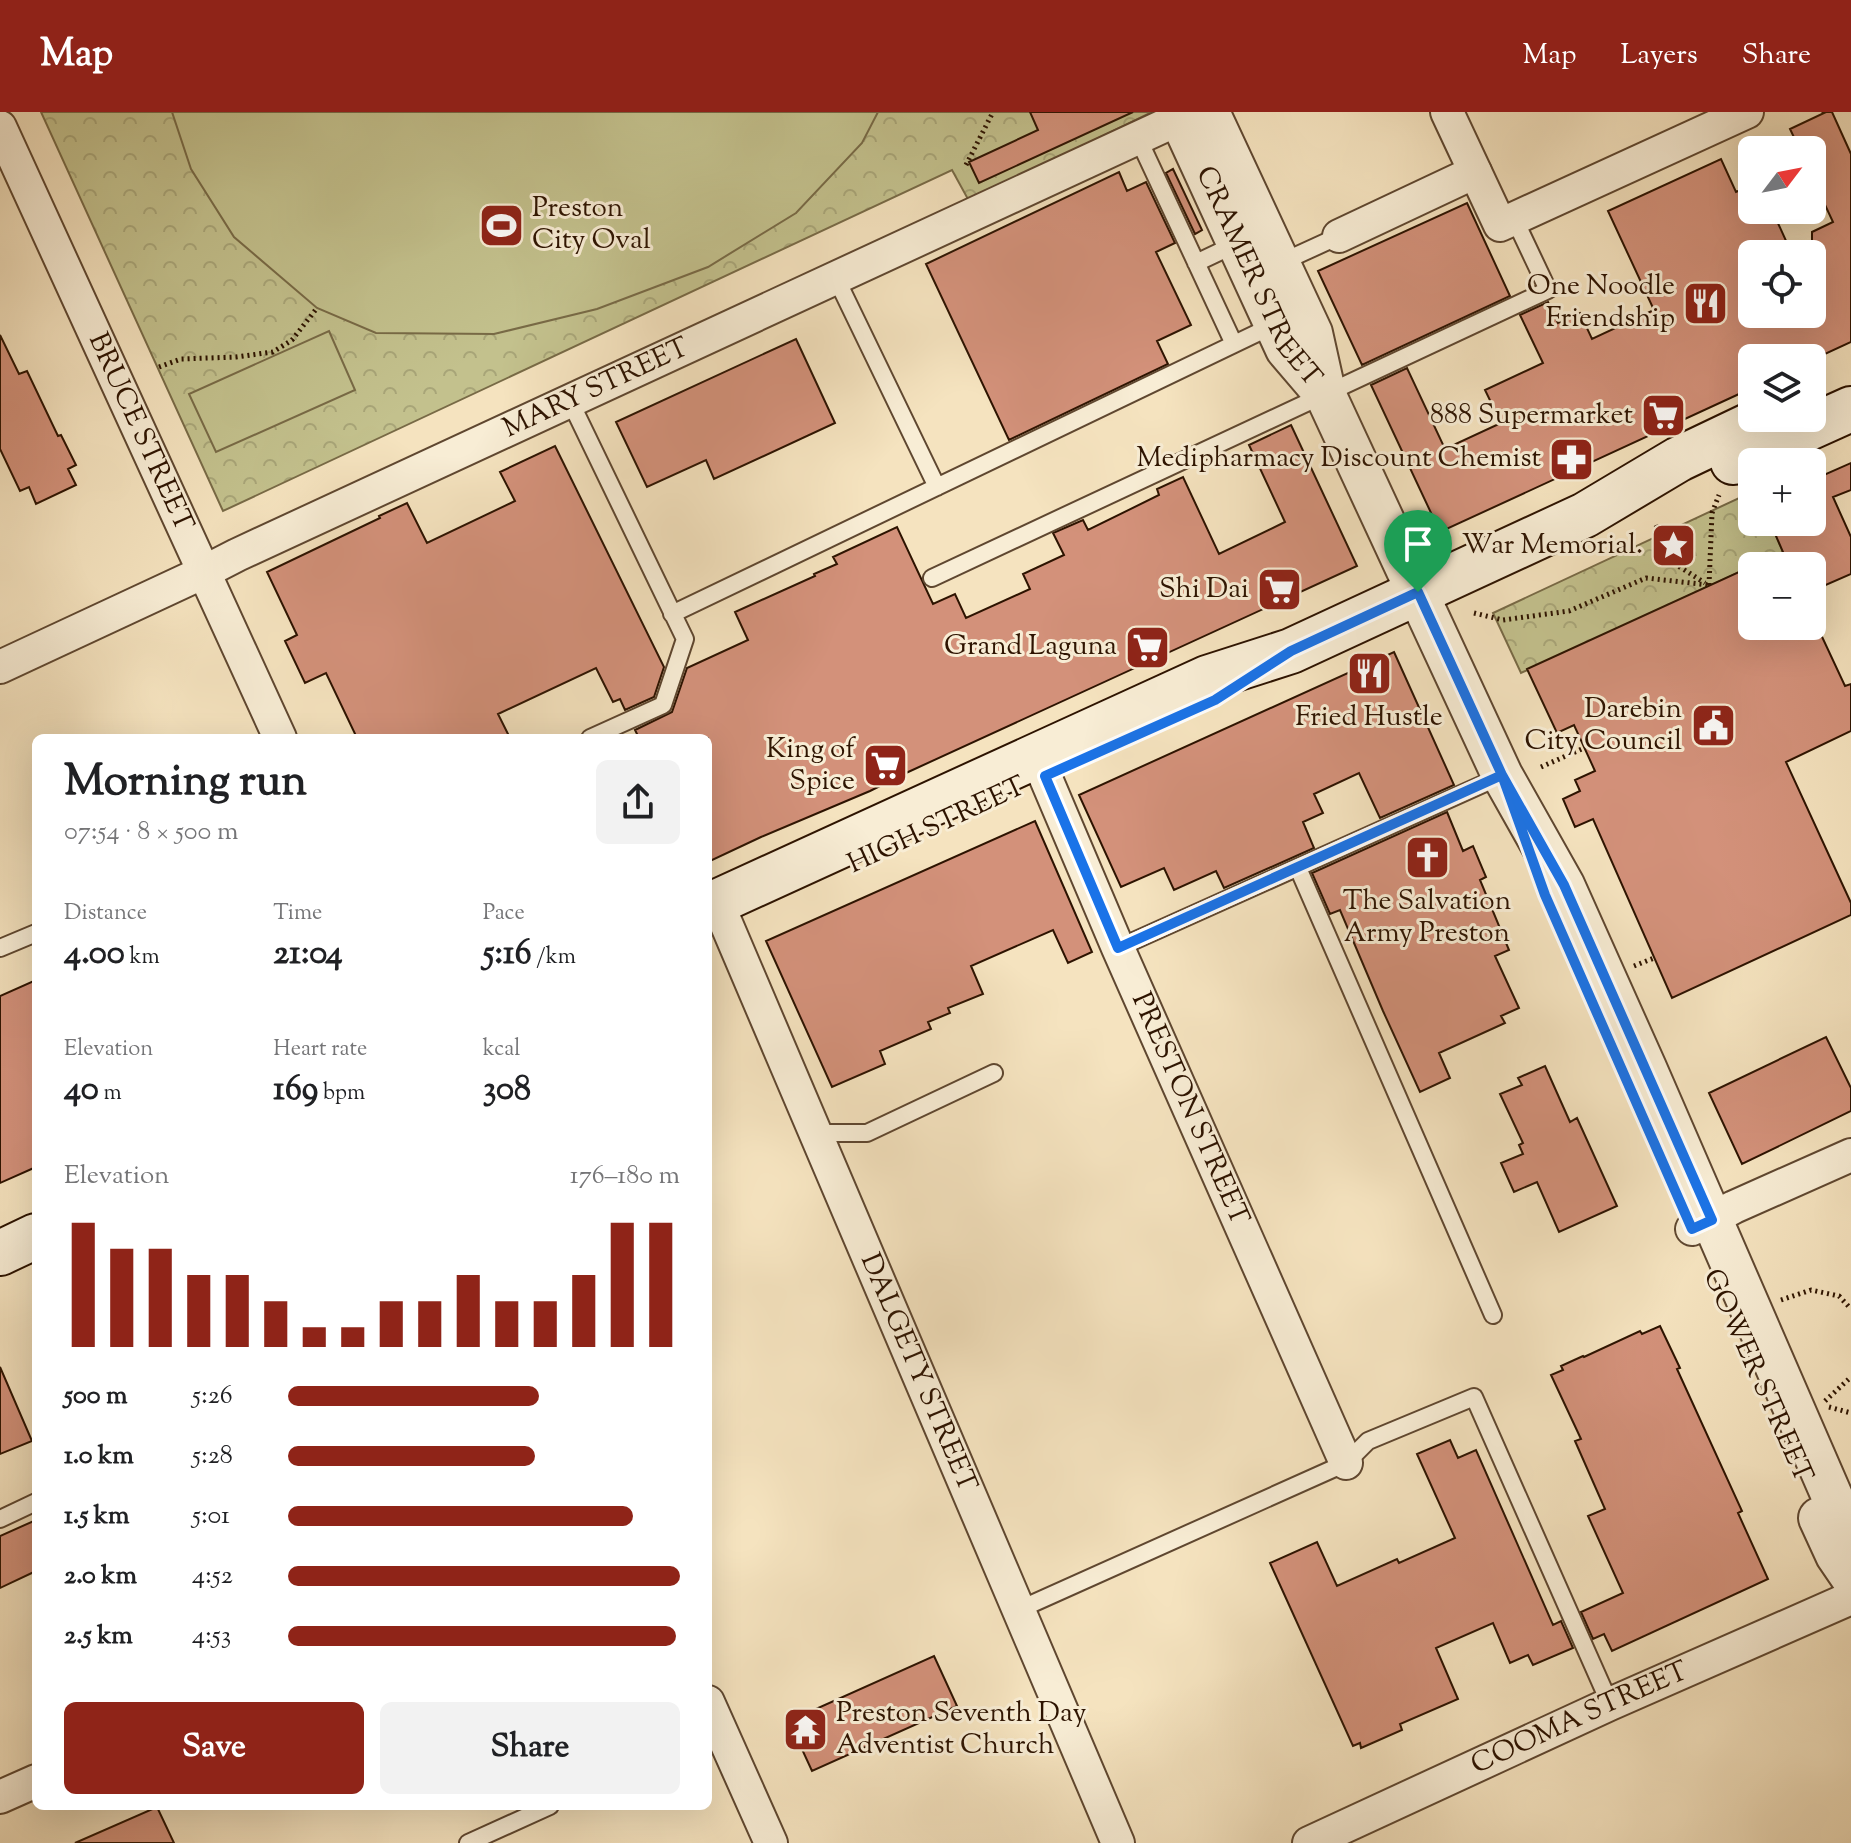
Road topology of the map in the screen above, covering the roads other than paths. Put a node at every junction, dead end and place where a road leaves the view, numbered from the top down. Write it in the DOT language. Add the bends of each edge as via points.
graph roads {
  1 [pos="1447,112"];
  2 [pos="1747,112"];
  3 [pos="1190,114"];
  4 [pos="0,127"];
  5 [pos="1138,138"];
  6 [pos="1475,172"];
  7 [pos="1514,218"];
  8 [pos="1339,236"];
  9 [pos="1238,244"];
  10 [pos="1196,263"];
  11 [pos="1280,263"];
  12 [pos="836,278"];
  13 [pos="1275,325"];
  14 [pos="1234,344"];
  15 [pos="1851,379"];
  16 [pos="1826,391"];
  17 [pos="1326,396"];
  18 [pos="570,401"];
  19 [pos="1851,409"];
  20 [pos="1738,431"];
  21 [pos="937,487"];
  22 [pos="1585,515"];
  23 [pos="204,572"];
  24 [pos="932,578"];
  25 [pos="1418,592"];
  26 [pos="672,614"];
  27 [pos="0,667"];
  28 [pos="278,734"];
  29 [pos="599,734"];
  30 [pos="1040,766"];
  31 [pos="1502,775"];
  32 [pos="1298,868"];
  33 [pos="715,915"];
  34 [pos="32,935"];
  35 [pos="0,948"];
  36 [pos="1118,948"];
  37 [pos="994,1073"];
  38 [pos="816,1133"];
  39 [pos="1851,1155"];
  40 [pos="32,1213"];
  41 [pos="1702,1224"];
  42 [pos="0,1228"];
  43 [pos="32,1238"];
  44 [pos="0,1253"];
  45 [pos="1493,1315"];
  46 [pos="1346,1463"];
  47 [pos="32,1504"];
  48 [pos="0,1519"];
  49 [pos="1851,1540"];
  50 [pos="1851,1577"];
  51 [pos="1851,1598"];
  52 [pos="1018,1610"];
  53 [pos="1610,1704"];
  54 [pos="712,1722"];
  55 [pos="32,1783"];
  56 [pos="0,1797"];
  57 [pos="541,1810"];
  58 [pos="468,1843"];
  59 [pos="771,1843"];
  60 [pos="1118,1843"];
  61 [pos="1309,1843"];
  1 -- 6 [label="street"];
  2 -- 7 [label="street"];
  3 -- 5 [label="street, MARY STREET"];
  3 -- 9 [label="street, CRAMER STREET"];
  3 -- 11 [label="street, CRAMER STREET"];
  4 -- 23 [label="street, BRUCE STREET"];
  5 -- 10 [label="lane"];
  5 -- 12 [label="street, MARY STREET"];
  6 -- 7 [label="street" via="1500,225"];
  6 -- 8 [label="street"];
  7 -- 17 [label="lane" via="1548,290"];
  8 -- 11 [label="lane"];
  9 -- 10 [label="lane"];
  9 -- 13 [label="street, CRAMER STREET"];
  10 -- 14 [label="lane"];
  11 -- 17 [label="street, CRAMER STREET" via="1312,333"];
  12 -- 18 [label="street, MARY STREET"];
  12 -- 21 [label="lane"];
  13 -- 14 [label="lane"];
  13 -- 17 [label="street, CRAMER STREET" via="1286,349"];
  14 -- 21 [label="lane"];
  15 -- 16 [label="main road"];
  17 -- 24 [label="lane"];
  17 -- 25 [label="street, CRAMER STREET"];
  18 -- 23 [label="street, MARY STREET"];
  18 -- 26 [label="lane"];
  19 -- 22 [label="main road, HIGH STREET" via="1697,479"];
  20 -- 22 [label="main road, HIGH STREET"];
  21 -- 26 [label="lane"];
  22 -- 25 [label="main road, HIGH STREET"];
  23 -- 27 [label="street, MARY STREET"];
  23 -- 28 [label="street, BRUCE STREET"];
  25 -- 30 [label="main road, HIGH STREET" via="1291,651 1207,678"];
  25 -- 31 [label="street, GOWER STREET"];
  26 -- 29 [label="lane" via="685,639 663,705"];
  30 -- 33 [label="main road, HIGH STREET"];
  30 -- 36 [label="street, PRESTON STREET"];
  31 -- 32 [label="lane"];
  31 -- 41 [label="street, GOWER STREET" via="1564,885"];
  32 -- 36 [label="lane"];
  32 -- 45 [label="lane"];
  33 -- 38 [label="street, DALGETY STREET"];
  34 -- 35 [label="lane"];
  36 -- 46 [label="street, PRESTON STREET"];
  37 -- 38 [label="lane" via="867,1133"];
  38 -- 52 [label="street, DALGETY STREET"];
  39 -- 41 [label="street"];
  40 -- 42 [label="main road"];
  41 -- 49 [label="street, GOWER STREET"];
  41 -- 50 [label="street, GOWER STREET" via="1836,1555"];
  43 -- 44 [label="main road"];
  46 -- 52 [label="lane"];
  46 -- 53 [label="lane" via="1368,1441 1474,1397"];
  47 -- 48 [label="lane"];
  51 -- 53 [label="street, COOMA STREET"];
  52 -- 60 [label="street, DALGETY STREET"];
  53 -- 61 [label="street, COOMA STREET"];
  54 -- 59 [label="street"];
  55 -- 56 [label="street"];
  57 -- 58 [label="lane"];
}
